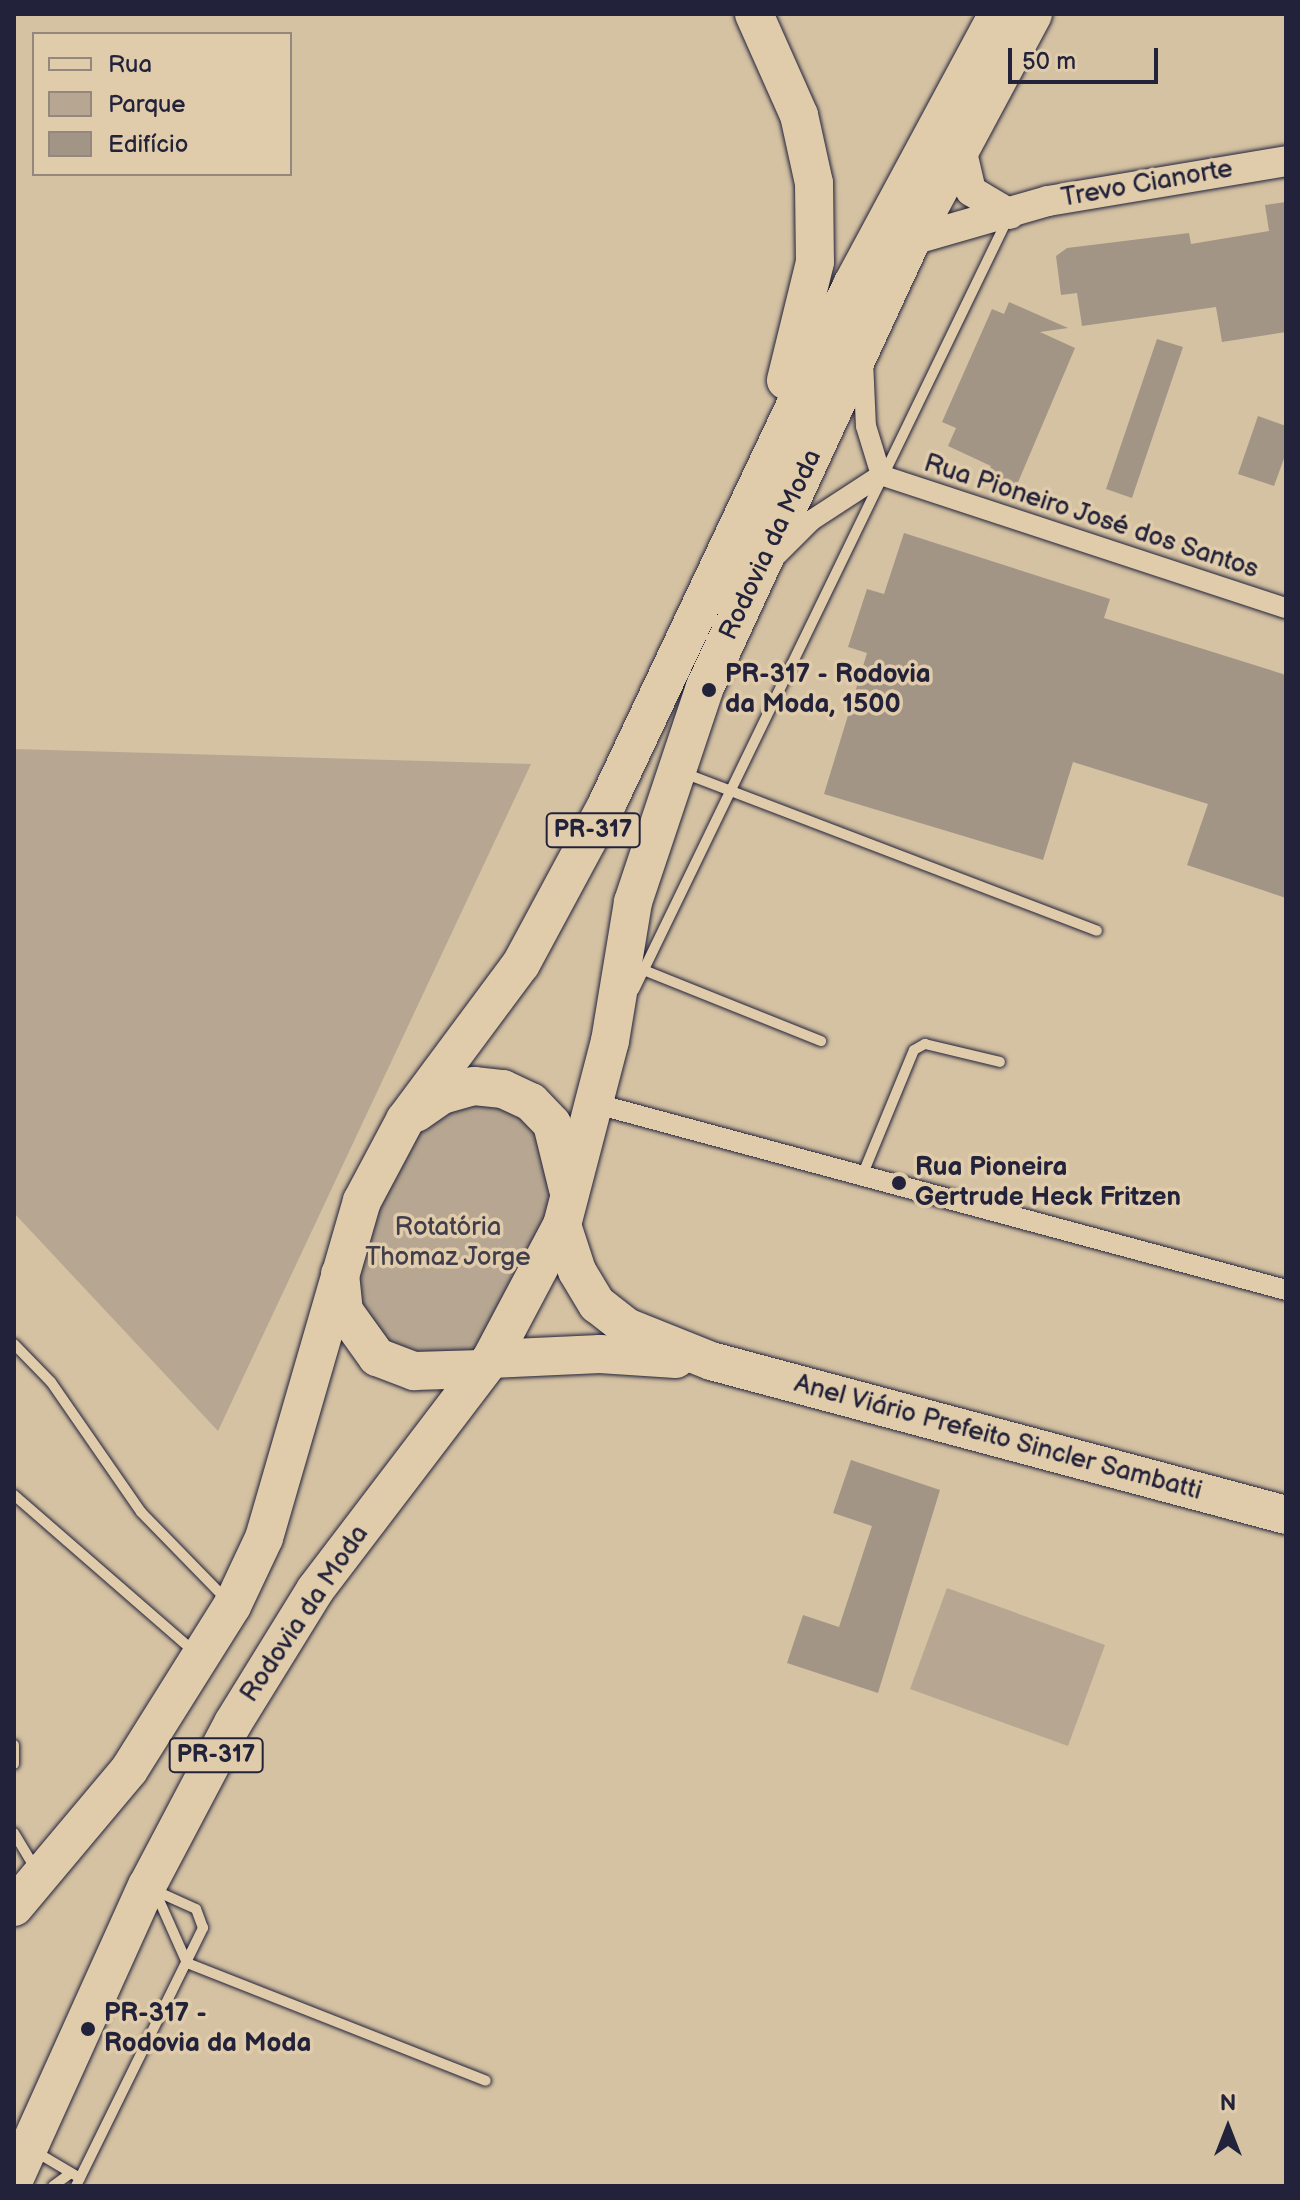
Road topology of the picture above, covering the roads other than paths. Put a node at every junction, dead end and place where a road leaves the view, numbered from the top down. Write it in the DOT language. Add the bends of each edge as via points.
graph roads {
  1 [pos="754,14"];
  2 [pos="998,14"];
  3 [pos="1033,14"];
  4 [pos="960,144"];
  5 [pos="1286,161"];
  6 [pos="1010,214"];
  7 [pos="912,240"];
  8 [pos="863,350"];
  9 [pos="881,475"];
  10 [pos="742,517"];
  11 [pos="753,579"];
  12 [pos="1286,608"];
  13 [pos="675,770"];
  14 [pos="731,788"];
  15 [pos="1097,931"];
  16 [pos="634,966"];
  17 [pos="821,1041"];
  18 [pos="1000,1062"];
  19 [pos="593,1103"];
  20 [pos="405,1120"];
  21 [pos="862,1176"];
  22 [pos="565,1212"];
  23 [pos="339,1263"];
  24 [pos="1286,1290"];
  25 [pos="14,1344"];
  26 [pos="711,1361"];
  27 [pos="486,1364"];
  28 [pos="14,1495"];
  29 [pos="1286,1515"];
  30 [pos="232,1606"];
  31 [pos="204,1659"];
  32 [pos="14,1745"];
  33 [pos="14,1764"];
  34 [pos="14,1833"];
  35 [pos="42,1876"];
  36 [pos="150,1888"];
  37 [pos="14,1907"];
  38 [pos="187,1963"];
  39 [pos="486,2081"];
  40 [pos="21,2163"];
  41 [pos="76,2179"];
  42 [pos="53,2186"];
  1 -- 10 [label="highway" via="799,115 814,183 815,262 801,331"];
  2 -- 10 [label="highway, Rodovia da Moda / PR-317" via="852,285"];
  3 -- 4 [label="highway, Rodovia da Moda / PR-317"];
  4 -- 6 [label="street" via="971,191"];
  4 -- 7 [label="highway, Rodovia da Moda / PR-317"];
  5 -- 6 [label="street, Trevo Cianorte" via="1096,192"];
  6 -- 7 [label="street, Trevo Cianorte"];
  6 -- 9 [label="lane"];
  7 -- 8 [label="highway, Rodovia da Moda / PR-317"];
  8 -- 9 [label="street, Rua Pioneiro José dos Santos" via="866,426"];
  8 -- 11 [label="highway, Rodovia da Moda / PR-317"];
  9 -- 11 [label="street, Rua Pioneiro José dos Santos" via="812,520"];
  9 -- 12 [label="street, Rua Pioneiro José dos Santos"];
  9 -- 14 [label="lane"];
  10 -- 20 [label="highway, Rodovia da Moda / PR-317" via="607,804 521,964"];
  11 -- 13 [label="highway, Rodovia da Moda / PR-317"];
  13 -- 14 [label="lane"];
  13 -- 16 [label="highway, Rodovia da Moda / PR-317" via="633,902"];
  14 -- 15 [label="lane"];
  14 -- 16 [label="lane"];
  16 -- 17 [label="lane"];
  16 -- 19 [label="highway, Rodovia da Moda / PR-317"];
  18 -- 21 [label="lane" via="925,1044 914,1050"];
  19 -- 21 [label="street"];
  19 -- 22 [label="highway, Rodovia da Moda / PR-317"];
  20 -- 22 [label="highway" via="442,1095 474,1086 503,1089 531,1102 552,1124 566,1162"];
  20 -- 23 [label="highway, PR-317" via="362,1201"];
  21 -- 24 [label="street"];
  22 -- 26 [label="highway, Anel Viário Prefeito Sincler Sambatti" via="577,1271 597,1304 626,1327"];
  22 -- 27 [label="highway, PR-317"];
  23 -- 27 [label="highway" via="344,1311 377,1357 414,1371"];
  23 -- 30 [label="highway, PR-317" via="264,1538"];
  25 -- 30 [label="lane" via="51,1382 141,1512"];
  26 -- 27 [label="highway, Anel Viário Prefeito Sincler Sambatti" via="600,1354"];
  26 -- 29 [label="highway, Anel Viário Prefeito Sincler Sambatti"];
  27 -- 36 [label="highway, Rodovia da Moda / PR-317" via="315,1590 233,1723"];
  28 -- 31 [label="lane"];
  30 -- 31 [label="highway, PR-317"];
  31 -- 35 [label="highway, PR-317" via="129,1770"];
  32 -- 33 [label="lane"];
  34 -- 35 [label="lane"];
  35 -- 37 [label="highway, PR-317"];
  36 -- 38 [label="lane"];
  36 -- 38 [label="lane" via="196,1909 201,1918 203,1928"];
  36 -- 40 [label="highway, Rodovia da Moda / PR-317"];
  38 -- 39 [label="lane"];
  38 -- 41 [label="lane"];
  40 -- 41 [label="lane"];
  41 -- 42 [label="lane"];
}
